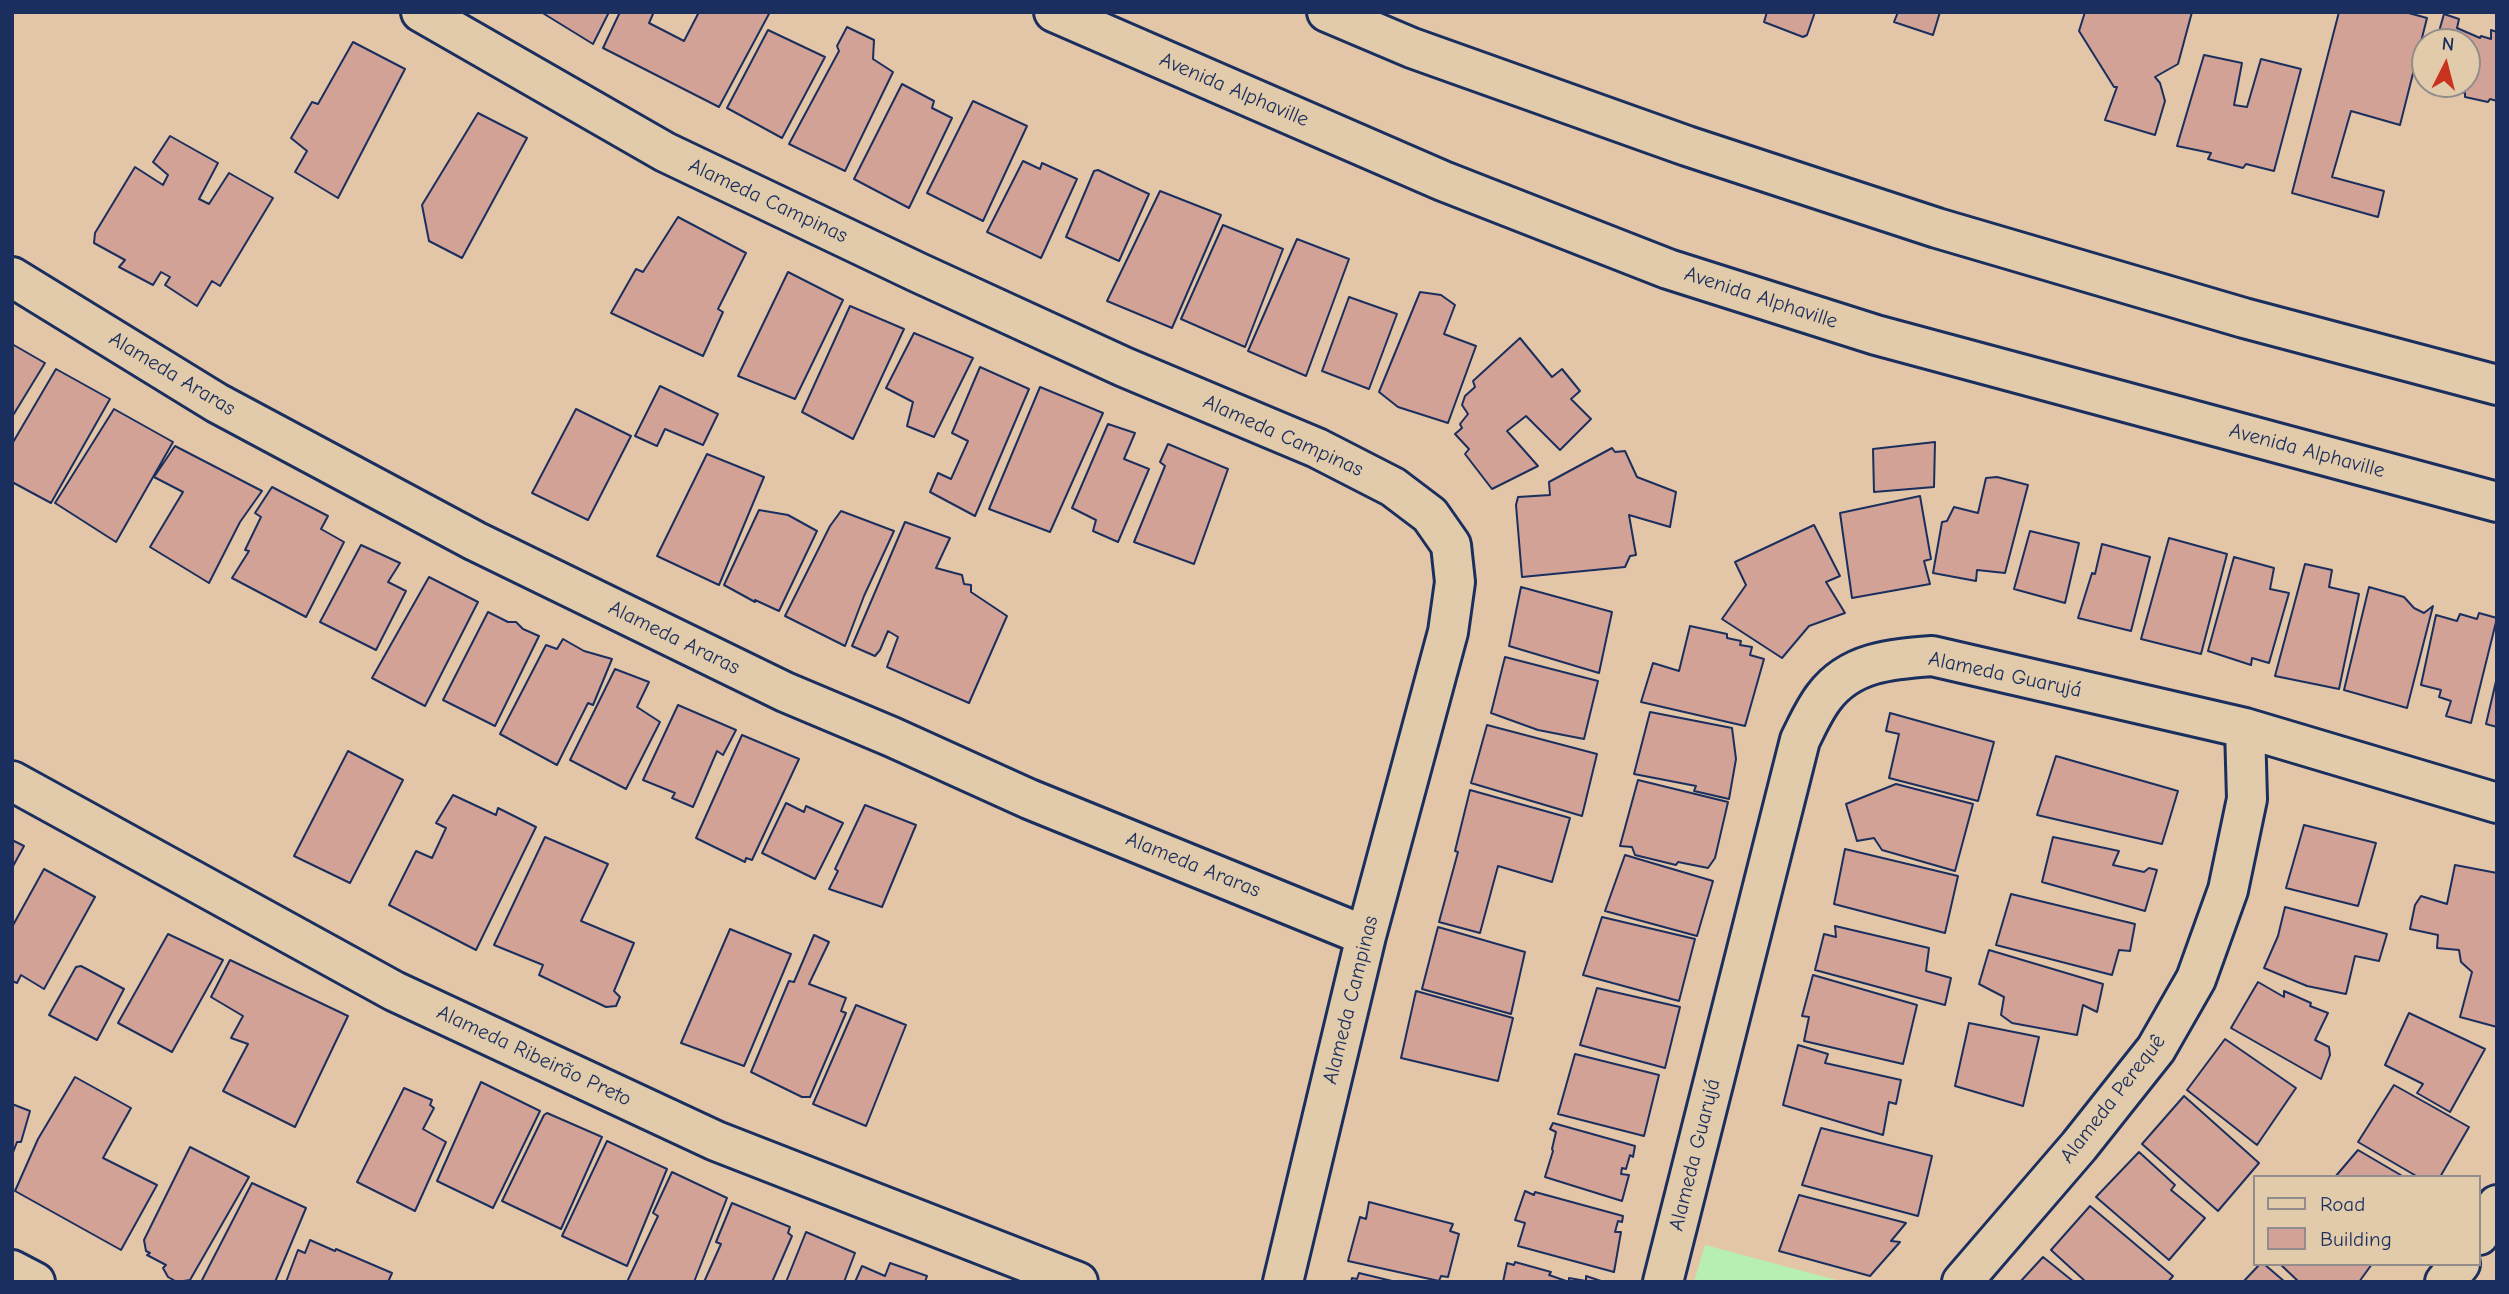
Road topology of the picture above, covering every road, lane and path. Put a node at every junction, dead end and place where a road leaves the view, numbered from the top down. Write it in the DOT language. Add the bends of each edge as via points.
graph roads {
  1 [pos="421,12"];
  2 [pos="1054,12"];
  3 [pos="1327,12"];
  4 [pos="12,277"];
  5 [pos="2497,386"];
  6 [pos="2497,502"];
  7 [pos="2245,728"];
  8 [pos="12,781"];
  9 [pos="2497,803"];
  10 [pos="1366,936"];
  11 [pos="2497,1205"];
  12 [pos="2481,1232"];
  13 [pos="2457,1266"];
  14 [pos="12,1270"];
  15 [pos="35,1282"];
  16 [pos="1078,1282"];
  17 [pos="1283,1282"];
  18 [pos="1663,1282"];
  19 [pos="1962,1282"];
  20 [pos="2445,1282"];
  1 -- 10 [label="street, Alameda Campinas" via="665,152 1112,361 1317,448 1393,487 1430,515 1451,545 1455,582 1450,620"];
  2 -- 6 [label="street, Avenida Alphaville" via="1443,181 1668,269 1876,335"];
  3 -- 5 [label="street" via="1412,48 1674,141 1937,228"];
  4 -- 10 [label="street, Alameda Araras" via="242,416 475,541 772,686 1029,799"];
  7 -- 9 [label="street, Alameda Guarujá"];
  7 -- 18 [label="street, Alameda Guarujá" via="1932,656 1887,660 1852,671 1824,696 1800,740"];
  7 -- 19 [label="street, Alameda Perequê" via="2246,799 2228,890 2196,979 2155,1049"];
  8 -- 16 [label="street, Alameda Ribeirão Preto" via="394,991 716,1141"];
  10 -- 17 [label="street, Alameda Campinas"];
  11 -- 12 [label="street"];
  13 -- 20 [label="street"];
  14 -- 15 [label="street"];
}
